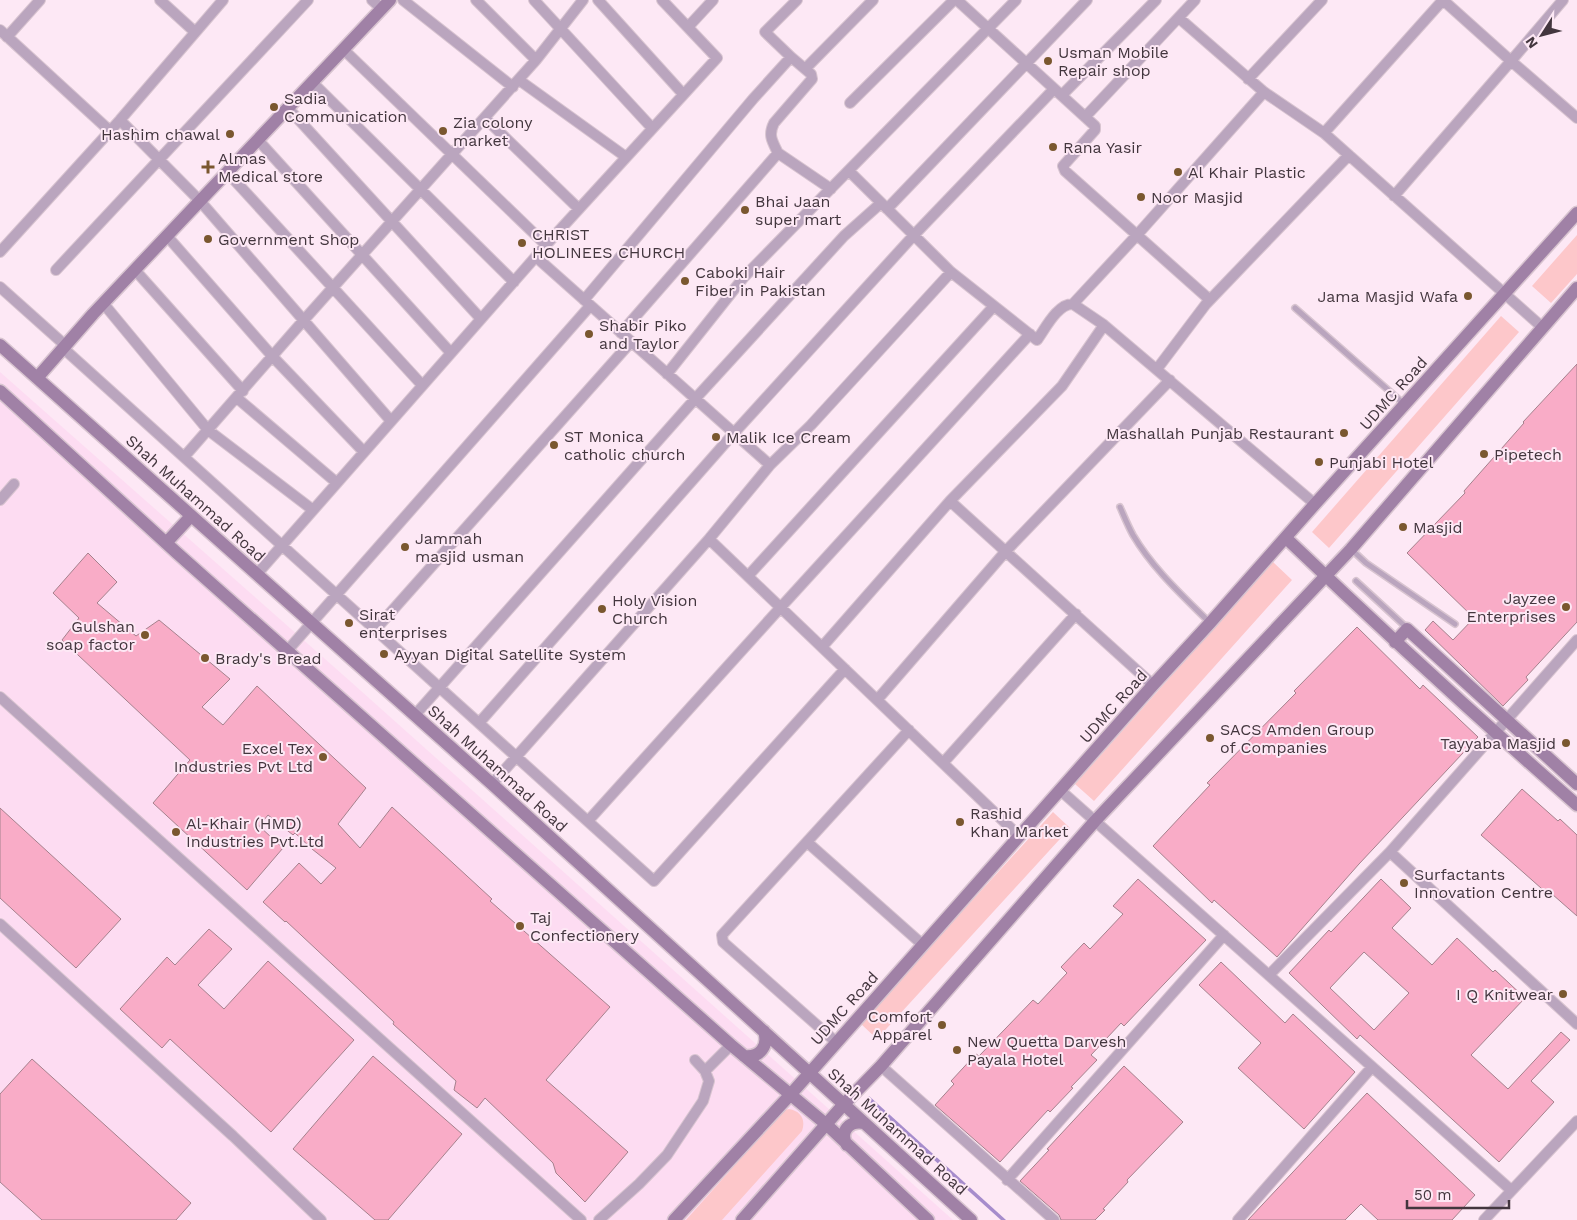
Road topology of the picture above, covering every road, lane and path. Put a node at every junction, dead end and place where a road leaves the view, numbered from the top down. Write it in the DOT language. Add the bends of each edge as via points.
graph roads {
  1 [pos="40,0"];
  2 [pos="160,0"];
  3 [pos="224,0"];
  4 [pos="308,0"];
  5 [pos="403,0"];
  6 [pos="476,0"];
  7 [pos="534,0"];
  8 [pos="583,0"];
  9 [pos="598,0"];
  10 [pos="662,0"];
  11 [pos="713,0"];
  12 [pos="796,0"];
  13 [pos="873,0"];
  14 [pos="955,0"];
  15 [pos="1016,0"];
  16 [pos="1087,0"];
  17 [pos="1156,0"];
  18 [pos="1195,0"];
  19 [pos="1322,0"];
  20 [pos="1443,0"];
  21 [pos="1563,0"];
  22 [pos="382,3"];
  23 [pos="1179,18"];
  24 [pos="688,27"];
  25 [pos="560,28"];
  26 [pos="988,28"];
  27 [pos="196,32"];
  28 [pos="4,33"];
  29 [pos="343,49"];
  30 [pos="791,56"];
  31 [pos="536,60"];
  32 [pos="1511,61"];
  33 [pos="1026,63"];
  34 [pos="805,69"];
  35 [pos="1248,79"];
  36 [pos="312,82"];
  37 [pos="516,83"];
  38 [pos="1058,92"];
  39 [pos="1264,92"];
  40 [pos="683,94"];
  41 [pos="850,103"];
  42 [pos="288,108"];
  43 [pos="1085,117"];
  44 [pos="485,118"];
  45 [pos="1577,118"];
  46 [pos="120,120"];
  47 [pos="652,128"];
  48 [pos="110,130"];
  49 [pos="1324,133"];
  50 [pos="258,140"];
  51 [pos="778,153"];
  52 [pos="453,155"];
  53 [pos="1349,155"];
  54 [pos="626,157"];
  55 [pos="160,160"];
  56 [pos="849,171"];
  57 [pos="227,172"];
  58 [pos="830,189"];
  59 [pos="420,190"];
  60 [pos="1394,196"];
  61 [pos="200,201"];
  62 [pos="884,206"];
  63 [pos="578,209"];
  64 [pos="1577,213"];
  65 [pos="393,221"];
  66 [pos="914,235"];
  67 [pos="1137,235"];
  68 [pos="167,236"];
  69 [pos="546,245"];
  70 [pos="0,252"];
  71 [pos="362,255"];
  72 [pos="536,257"];
  73 [pos="56,270"];
  74 [pos="135,270"];
  75 [pos="951,272"];
  76 [pos="514,282"];
  77 [pos="0,287"];
  78 [pos="333,288"];
  79 [pos="1577,288"];
  80 [pos="1505,294"];
  81 [pos="1210,300"];
  82 [pos="587,303"];
  83 [pos="103,304"];
  84 [pos="1073,304"];
  85 [pos="994,306"];
  86 [pos="1295,308"];
  87 [pos="481,318"];
  88 [pos="303,321"];
  89 [pos="1104,325"];
  90 [pos="1542,327"];
  91 [pos="621,333"];
  92 [pos="1030,334"];
  93 [pos="631,342"];
  94 [pos="0,345"];
  95 [pos="65,347"];
  96 [pos="451,353"];
  97 [pos="273,357"];
  98 [pos="1157,369"];
  99 [pos="667,374"];
  100 [pos="37,378"];
  101 [pos="1170,380"];
  102 [pos="422,385"];
  103 [pos="0,391"];
  104 [pos="240,394"];
  105 [pos="695,399"];
  106 [pos="1404,405"];
  107 [pos="391,421"];
  108 [pos="208,430"];
  109 [pos="734,433"];
  110 [pos="364,452"];
  111 [pos="184,457"];
  112 [pos="770,466"];
  113 [pos="337,483"];
  114 [pos="14,484"];
  115 [pos="0,500"];
  116 [pos="950,500"];
  117 [pos="1315,504"];
  118 [pos="1120,507"];
  119 [pos="313,510"];
  120 [pos="191,516"];
  121 [pos="1286,538"];
  122 [pos="709,539"];
  123 [pos="166,543"];
  124 [pos="282,546"];
  125 [pos="1351,549"];
  126 [pos="1006,551"];
  127 [pos="257,574"];
  128 [pos="748,576"];
  129 [pos="1326,576"];
  130 [pos="1356,580"];
  131 [pos="336,594"];
  132 [pos="780,607"];
  133 [pos="1076,614"];
  134 [pos="311,623"];
  135 [pos="1210,623"];
  136 [pos="1455,624"];
  137 [pos="1407,629"];
  138 [pos="375,630"];
  139 [pos="1577,640"];
  140 [pos="1395,642"];
  141 [pos="822,647"];
  142 [pos="287,651"];
  143 [pos="845,669"];
  144 [pos="1153,685"];
  145 [pos="439,687"];
  146 [pos="0,697"];
  147 [pos="877,700"];
  148 [pos="415,715"];
  149 [pos="1507,721"];
  150 [pos="479,723"];
  151 [pos="909,730"];
  152 [pos="1496,734"];
  153 [pos="517,758"];
  154 [pos="943,763"];
  155 [pos="492,784"];
  156 [pos="1577,784"];
  157 [pos="1060,790"];
  158 [pos="1577,805"];
  159 [pos="588,821"];
  160 [pos="1096,822"];
  161 [pos="1019,836"];
  162 [pos="807,842"];
  163 [pos="1390,852"];
  164 [pos="0,924"];
  165 [pos="1224,935"];
  166 [pos="923,946"];
  167 [pos="1269,975"];
  168 [pos="1577,1024"];
  169 [pos="764,1030"];
  170 [pos="836,1042"];
  171 [pos="731,1045"];
  172 [pos="744,1056"];
  173 [pos="695,1060"];
  174 [pos="881,1066"];
  175 [pos="1372,1067"];
  176 [pos="705,1071"];
  177 [pos="809,1072"];
  178 [pos="791,1094"];
  179 [pos="844,1104"];
  180 [pos="1577,1120"];
  181 [pos="864,1122"];
  182 [pos="827,1125"];
  183 [pos="847,1145"];
  184 [pos="1007,1180"];
  185 [pos="1512,1190"];
  186 [pos="321,1220"];
  187 [pos="581,1220"];
  188 [pos="599,1220"];
  189 [pos="674,1220"];
  190 [pos="742,1220"];
  191 [pos="928,1220"];
  192 [pos="971,1220"];
  193 [pos="1054,1220"];
  194 [pos="1238,1220"];
  195 [pos="1484,1220"];
  1 -- 28 [label="street"];
  2 -- 27 [label="street"];
  3 -- 27 [label="street"];
  4 -- 55 [label="street"];
  5 -- 37 [label="street"];
  6 -- 31 [label="street"];
  7 -- 25 [label="street"];
  8 -- 25 [label="street"];
  9 -- 40 [label="street"];
  10 -- 24 [label="street"];
  11 -- 24 [label="street"];
  12 -- 30 [label="street" via="765,32"];
  13 -- 34 [label="street"];
  14 -- 26 [label="street"];
  14 -- 41 [label="street"];
  15 -- 26 [label="street"];
  16 -- 33 [label="street"];
  17 -- 38 [label="street"];
  18 -- 23 [label="street"];
  19 -- 35 [label="street"];
  20 -- 32 [label="street"];
  20 -- 49 [label="street"];
  21 -- 32 [label="street"];
  22 -- 29 [label="street"];
  23 -- 35 [label="street"];
  23 -- 43 [label="street"];
  24 -- 40 [label="street" via="716,58"];
  25 -- 31 [label="street"];
  25 -- 47 [label="street"];
  26 -- 33 [label="street"];
  26 -- 56 [label="street"];
  27 -- 46 [label="street"];
  28 -- 48 [label="street"];
  29 -- 36 [label="street"];
  29 -- 52 [label="street"];
  30 -- 34 [label="street"];
  30 -- 82 [label="street"];
  31 -- 37 [label="street"];
  32 -- 45 [label="street"];
  32 -- 60 [label="street"];
  33 -- 38 [label="street"];
  33 -- 62 [label="street"];
  34 -- 51 [label="street" via="812,79 771,130 770,139"];
  35 -- 39 [label="street"];
  36 -- 42 [label="street"];
  36 -- 59 [label="street"];
  37 -- 44 [label="street"];
  37 -- 54 [label="street"];
  38 -- 43 [label="street"];
  38 -- 66 [label="street"];
  39 -- 49 [label="street"];
  39 -- 67 [label="street"];
  40 -- 47 [label="street"];
  42 -- 50 [label="street"];
  42 -- 65 [label="street"];
  43 -- 67 [label="street" via="1095,130 1063,166 1065,171"];
  44 -- 52 [label="street"];
  44 -- 63 [label="street"];
  46 -- 48 [label="street"];
  46 -- 55 [label="street"];
  47 -- 54 [label="street"];
  48 -- 70 [label="street"];
  49 -- 53 [label="street"];
  50 -- 57 [label="street"];
  50 -- 71 [label="street"];
  51 -- 58 [label="street"];
  51 -- 91 [label="street"];
  52 -- 59 [label="street"];
  52 -- 69 [label="street"];
  53 -- 60 [label="street"];
  53 -- 81 [label="street"];
  54 -- 63 [label="street"];
  55 -- 61 [label="street"];
  55 -- 73 [label="street"];
  56 -- 58 [label="street"];
  56 -- 62 [label="street"];
  57 -- 61 [label="street"];
  57 -- 78 [label="street"];
  58 -- 99 [label="street" via="744,277"];
  59 -- 65 [label="street"];
  59 -- 76 [label="street"];
  60 -- 80 [label="street"];
  61 -- 68 [label="street"];
  61 -- 88 [label="street"];
  62 -- 66 [label="street"];
  62 -- 105 [label="street" via="844,236"];
  63 -- 69 [label="street"];
  64 -- 80 [label="street, UDMC Road"];
  65 -- 71 [label="street"];
  65 -- 87 [label="street"];
  66 -- 75 [label="street"];
  66 -- 109 [label="street"];
  67 -- 81 [label="street"];
  67 -- 84 [label="street"];
  68 -- 74 [label="street"];
  68 -- 97 [label="street"];
  69 -- 72 [label="street"];
  71 -- 78 [label="street"];
  71 -- 96 [label="street"];
  72 -- 76 [label="street"];
  72 -- 82 [label="street"];
  74 -- 83 [label="street"];
  74 -- 104 [label="street"];
  75 -- 85 [label="street"];
  75 -- 112 [label="street" via="812,425"];
  76 -- 87 [label="street"];
  77 -- 95 [label="street"];
  78 -- 88 [label="street"];
  78 -- 102 [label="street"];
  79 -- 90 [label="street"];
  80 -- 90 [label="street"];
  80 -- 106 [label="street, UDMC Road"];
  81 -- 98 [label="street"];
  82 -- 91 [label="street"];
  82 -- 131 [label="street"];
  83 -- 95 [label="street"];
  83 -- 108 [label="street"];
  84 -- 89 [label="street"];
  84 -- 92 [label="street" via="1061,307 1037,340"];
  85 -- 92 [label="street"];
  85 -- 128 [label="street"];
  86 -- 106 [label="lane"];
  87 -- 96 [label="street"];
  88 -- 97 [label="street"];
  88 -- 107 [label="street"];
  89 -- 98 [label="street"];
  89 -- 116 [label="street" via="1062,386"];
  90 -- 125 [label="street"];
  91 -- 93 [label="street"];
  92 -- 132 [label="street"];
  93 -- 99 [label="street"];
  93 -- 138 [label="street"];
  94 -- 100 [label="street, Shah Muhammad Road"];
  95 -- 100 [label="street"];
  95 -- 111 [label="street"];
  96 -- 102 [label="street"];
  97 -- 104 [label="street"];
  97 -- 110 [label="street"];
  98 -- 101 [label="street"];
  99 -- 105 [label="street"];
  100 -- 120 [label="street, Shah Muhammad Road"];
  101 -- 117 [label="street"];
  101 -- 126 [label="street"];
  102 -- 107 [label="street"];
  103 -- 123 [label="street"];
  104 -- 108 [label="street"];
  104 -- 113 [label="street"];
  105 -- 109 [label="street"];
  105 -- 145 [label="street"];
  106 -- 117 [label="street, UDMC Road"];
  107 -- 110 [label="street"];
  108 -- 111 [label="street"];
  108 -- 119 [label="street"];
  109 -- 112 [label="street"];
  109 -- 150 [label="street"];
  110 -- 113 [label="street"];
  111 -- 124 [label="street"];
  112 -- 122 [label="street"];
  113 -- 119 [label="street"];
  114 -- 115 [label="street"];
  116 -- 126 [label="street"];
  116 -- 141 [label="street"];
  117 -- 121 [label="street, UDMC Road"];
  118 -- 135 [label="lane" via="1146,555"];
  119 -- 124 [label="street"];
  120 -- 123 [label="street"];
  120 -- 127 [label="street, Shah Muhammad Road"];
  121 -- 129 [label="street"];
  121 -- 135 [label="street, UDMC Road"];
  122 -- 128 [label="street"];
  122 -- 153 [label="street"];
  123 -- 142 [label="street"];
  124 -- 127 [label="street"];
  124 -- 131 [label="street"];
  125 -- 129 [label="street"];
  125 -- 136 [label="lane" via="1366,563"];
  126 -- 133 [label="street"];
  126 -- 147 [label="street"];
  127 -- 134 [label="street, Shah Muhammad Road"];
  128 -- 132 [label="street"];
  129 -- 140 [label="street"];
  129 -- 160 [label="street"];
  130 -- 137 [label="lane"];
  131 -- 134 [label="street"];
  131 -- 138 [label="street"];
  132 -- 141 [label="street"];
  132 -- 159 [label="street"];
  133 -- 144 [label="street"];
  133 -- 154 [label="street"];
  134 -- 142 [label="street"];
  134 -- 148 [label="street, Shah Muhammad Road"];
  135 -- 144 [label="street, UDMC Road"];
  137 -- 140 [label="street"];
  137 -- 149 [label="street"];
  138 -- 145 [label="street"];
  139 -- 149 [label="street"];
  140 -- 152 [label="street"];
  141 -- 143 [label="street"];
  142 -- 171 [label="street"];
  143 -- 147 [label="street"];
  143 -- 159 [label="street" via="654,881"];
  144 -- 157 [label="street, UDMC Road"];
  145 -- 148 [label="street"];
  145 -- 150 [label="street"];
  146 -- 187 [label="street"];
  147 -- 151 [label="street"];
  148 -- 155 [label="street, Shah Muhammad Road"];
  149 -- 152 [label="street"];
  149 -- 156 [label="street"];
  150 -- 153 [label="street"];
  151 -- 154 [label="street"];
  151 -- 162 [label="street"];
  152 -- 158 [label="street"];
  152 -- 163 [label="street"];
  153 -- 155 [label="street"];
  153 -- 159 [label="street"];
  154 -- 161 [label="street"];
  155 -- 169 [label="street, Shah Muhammad Road"];
  157 -- 160 [label="street"];
  157 -- 161 [label="street, UDMC Road"];
  160 -- 165 [label="street"];
  160 -- 174 [label="street"];
  161 -- 166 [label="street, UDMC Road"];
  162 -- 166 [label="street"];
  162 -- 170 [label="street" via="722,935 722,939"];
  163 -- 167 [label="street"];
  163 -- 168 [label="street"];
  164 -- 186 [label="street"];
  165 -- 167 [label="street"];
  165 -- 184 [label="street"];
  166 -- 170 [label="street, UDMC Road"];
  167 -- 175 [label="street"];
  169 -- 172 [label="street" via="764,1048 755,1056"];
  169 -- 177 [label="street, Shah Muhammad Road"];
  170 -- 177 [label="street, UDMC Road"];
  171 -- 172 [label="street"];
  171 -- 176 [label="street"];
  172 -- 178 [label="street"];
  173 -- 176 [label="street"];
  174 -- 179 [label="street"];
  174 -- 184 [label="street"];
  175 -- 185 [label="street"];
  175 -- 194 [label="street"];
  176 -- 188 [label="street" via="709,1081 703,1101 667,1155"];
  177 -- 178 [label="street, UDMC Road"];
  177 -- 179 [label="street, Shah Muhammad Road"];
  178 -- 182 [label="street"];
  178 -- 189 [label="street, UDMC Road"];
  179 -- 181 [label="street, Shah Muhammad Road"];
  179 -- 182 [label="street"];
  180 -- 185 [label="street"];
  181 -- 183 [label="street" via="855,1122 847,1127 844,1136"];
  181 -- 192 [label="street, Shah Muhammad Road"];
  182 -- 183 [label="street"];
  182 -- 190 [label="street"];
  183 -- 191 [label="street"];
  184 -- 193 [label="street"];
  185 -- 195 [label="street"];
}
